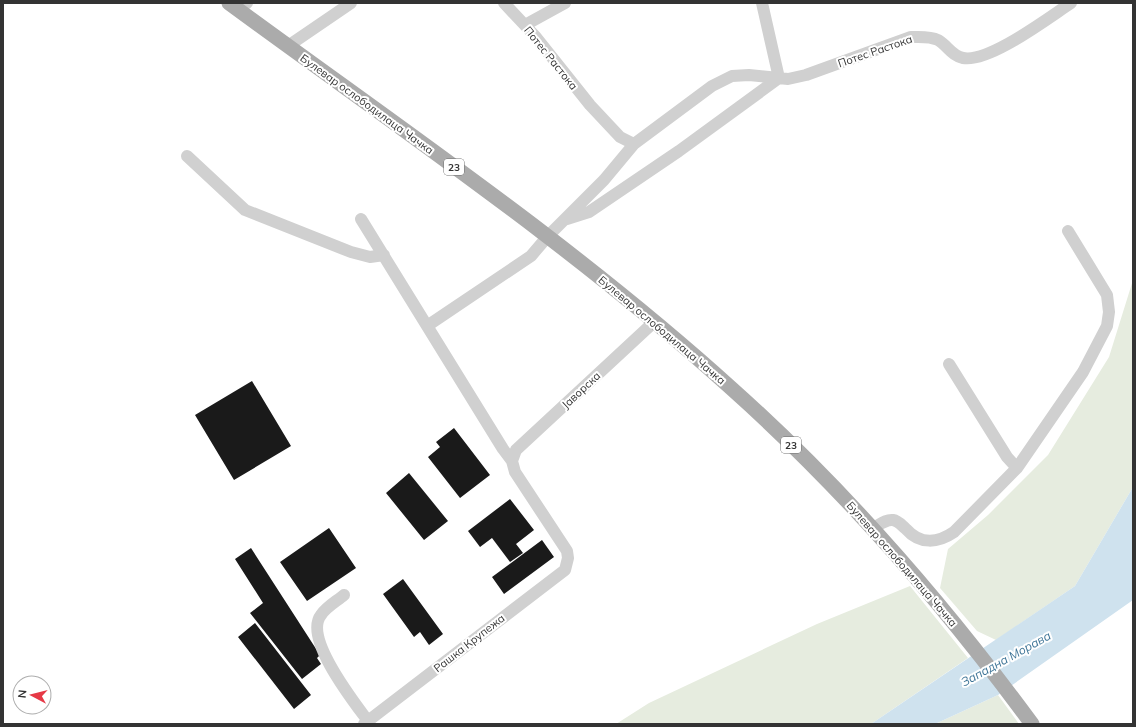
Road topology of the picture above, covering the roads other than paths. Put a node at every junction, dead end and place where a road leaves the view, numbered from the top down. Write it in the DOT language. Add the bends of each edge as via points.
graph roads {
  1 [pos="350,3"];
  2 [pos="504,3"];
  3 [pos="565,3"];
  4 [pos="762,3"];
  5 [pos="1071,3"];
  6 [pos="238,5"];
  7 [pos="525,25"];
  8 [pos="288,46"];
  9 [pos="779,78"];
  10 [pos="634,144"];
  11 [pos="187,156"];
  12 [pos="361,219"];
  13 [pos="566,219"];
  14 [pos="1068,231"];
  15 [pos="548,236"];
  16 [pos="384,256"];
  17 [pos="654,322"];
  18 [pos="427,326"];
  19 [pos="949,364"];
  20 [pos="512,461"];
  21 [pos="1018,468"];
  22 [pos="873,528"];
  23 [pos="344,595"];
  24 [pos="366,722"];
  25 [pos="1032,724"];
  1 -- 8 [label="street"];
  2 -- 7 [label="street, Потес Растока"];
  3 -- 7 [label="street"];
  4 -- 9 [label="street"];
  5 -- 9 [label="street, Потес Растока" via="1000,48 977,57 962,58 938,40 925,36 911,37 806,75"];
  6 -- 8 [label="main road, Булевар ослободилаца Чачка / 23"];
  7 -- 10 [label="street, Потес Растока" via="590,105 620,137"];
  8 -- 15 [label="main road, Булевар ослободилаца Чачка / 23"];
  9 -- 10 [label="street, Потес Растока" via="732,76 712,86"];
  9 -- 13 [label="street, Потес Растока" via="679,151 589,212"];
  10 -- 13 [label="street, Потес Растока"];
  11 -- 16 [label="street" via="245,210 351,252 370,258"];
  12 -- 16 [label="street"];
  13 -- 15 [label="street, Потес Растока"];
  14 -- 21 [label="street" via="1107,295 1109,312 1106,326 1083,372"];
  15 -- 17 [label="main road, Булевар ослободилаца Чачка / 23"];
  15 -- 18 [label="street" via="531,256"];
  16 -- 18 [label="street"];
  17 -- 20 [label="street, Јаворска" via="516,450"];
  17 -- 22 [label="main road, Булевар ослободилаца Чачка / 23" via="754,408"];
  18 -- 20 [label="street"];
  19 -- 21 [label="street" via="1007,457"];
  20 -- 24 [label="street, Рашка Крупежа" via="515,472 567,551 565,570"];
  21 -- 22 [label="street" via="959,527 943,539 931,542 924,540 912,535 894,520"];
  22 -- 25 [label="main road, Булевар ослободилаца Чачка / 23" via="974,649"];
  23 -- 24 [label="street" via="320,616 317,630 324,653"];
}
